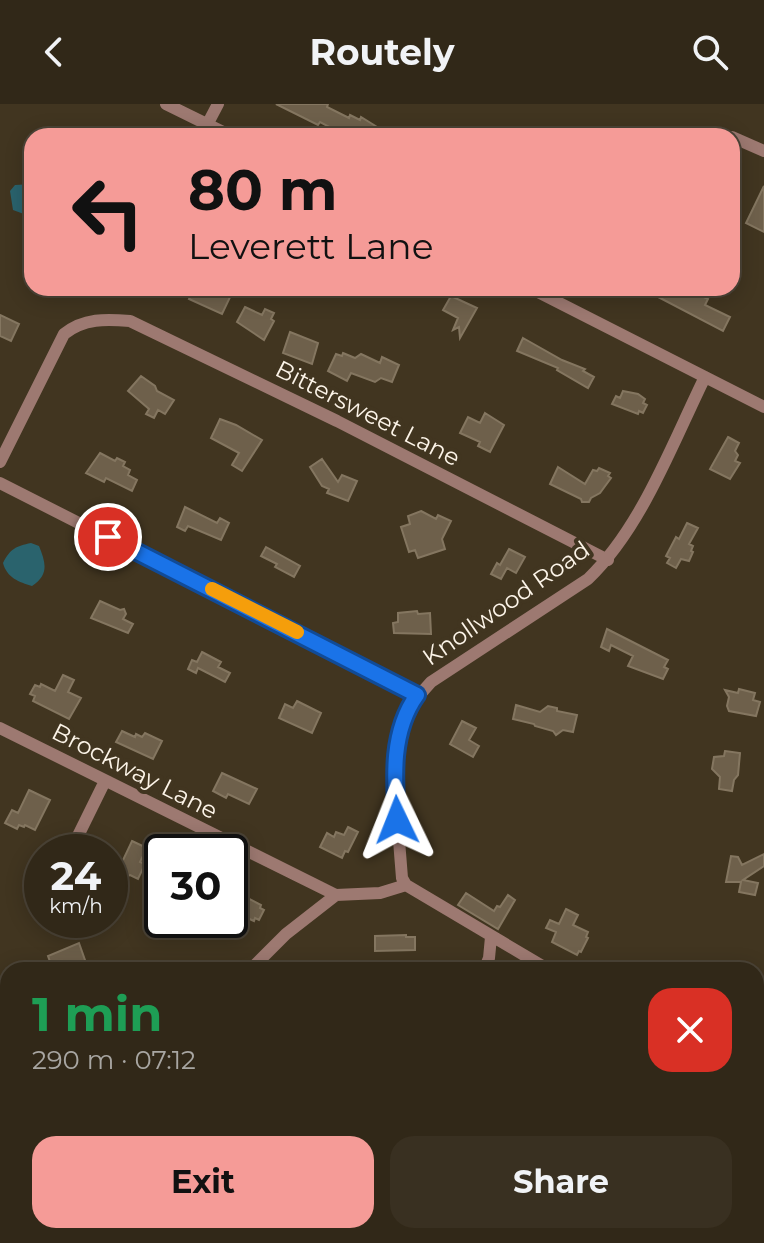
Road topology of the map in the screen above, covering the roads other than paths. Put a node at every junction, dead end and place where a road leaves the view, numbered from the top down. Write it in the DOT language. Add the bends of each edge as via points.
graph roads {
  1 [pos="166,104"];
  2 [pos="218,104"];
  3 [pos="207,125"];
  4 [pos="214,128"];
  5 [pos="740,140"];
  6 [pos="764,151"];
  7 [pos="546,296"];
  8 [pos="705,377"];
  9 [pos="764,407"];
  10 [pos="0,462"];
  11 [pos="0,483"];
  12 [pos="608,560"];
  13 [pos="417,695"];
  14 [pos="0,728"];
  15 [pos="105,781"];
  16 [pos="79,834"];
  17 [pos="406,885"];
  18 [pos="336,895"];
  19 [pos="491,937"];
  20 [pos="258,962"];
  21 [pos="487,962"];
  22 [pos="535,962"];
  1 -- 3 [label="street"];
  2 -- 3 [label="street"];
  3 -- 4 [label="street"];
  5 -- 6 [label="street"];
  7 -- 8 [label="street"];
  8 -- 9 [label="street"];
  8 -- 12 [label="street, Knollwood Road" via="644,501"];
  10 -- 12 [label="street, Bittersweet Lane" via="59,341 72,328 104,319 130,321"];
  11 -- 13 [label="street"];
  12 -- 13 [label="street, Knollwood Road"];
  13 -- 17 [label="street, Knollwood Road" via="398,739 395,790"];
  14 -- 15 [label="street, Brockway Lane"];
  15 -- 16 [label="street"];
  15 -- 18 [label="street, Brockway Lane"];
  17 -- 18 [label="street" via="380,893"];
  17 -- 19 [label="street"];
  18 -- 20 [label="street"];
  19 -- 21 [label="street"];
  19 -- 22 [label="street"];
}
